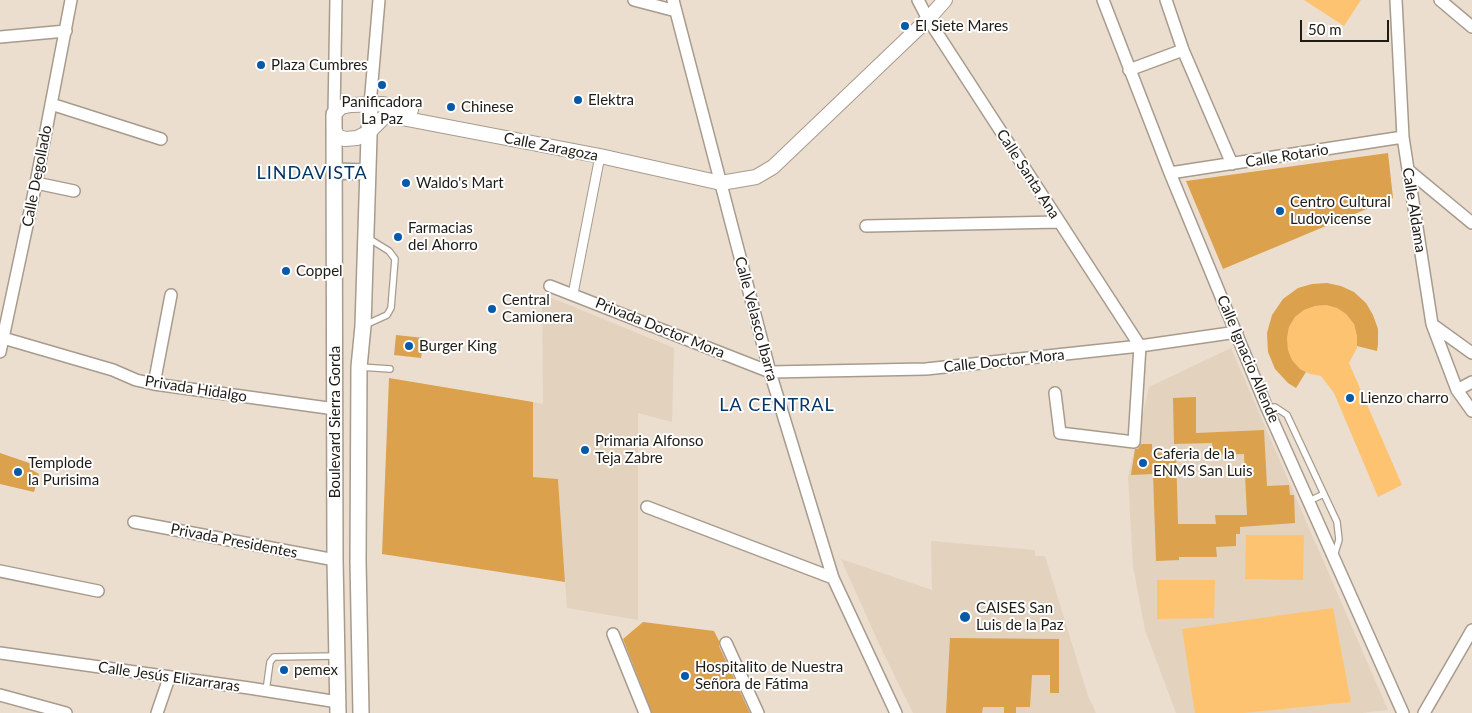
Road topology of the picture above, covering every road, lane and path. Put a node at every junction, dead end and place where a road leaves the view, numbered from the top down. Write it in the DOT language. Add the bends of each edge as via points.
graph roads {
  1 [pos="71,0"];
  2 [pos="336,0"];
  3 [pos="379,0"];
  4 [pos="634,0"];
  5 [pos="918,0"];
  6 [pos="945,0"];
  7 [pos="1103,0"];
  8 [pos="1166,0"];
  9 [pos="1396,0"];
  10 [pos="1440,0"];
  11 [pos="674,5"];
  12 [pos="928,18"];
  13 [pos="1472,27"];
  14 [pos="66,31"];
  15 [pos="0,37"];
  16 [pos="1183,50"];
  17 [pos="1129,70"];
  18 [pos="50,104"];
  19 [pos="370,105"];
  20 [pos="334,114"];
  21 [pos="334,131"];
  22 [pos="369,132"];
  23 [pos="1403,138"];
  24 [pos="161,139"];
  25 [pos="600,156"];
  26 [pos="1232,164"];
  27 [pos="1408,170"];
  28 [pos="335,171"];
  29 [pos="367,172"];
  30 [pos="1170,173"];
  31 [pos="719,178"];
  32 [pos="36,183"];
  33 [pos="74,191"];
  34 [pos="1059,222"];
  35 [pos="1472,222"];
  36 [pos="866,226"];
  37 [pos="366,237"];
  38 [pos="550,286"];
  39 [pos="171,294"];
  40 [pos="573,294"];
  41 [pos="1432,324"];
  42 [pos="363,326"];
  43 [pos="1237,332"];
  44 [pos="3,338"];
  45 [pos="1140,346"];
  46 [pos="0,352"];
  47 [pos="1472,353"];
  48 [pos="360,367"];
  49 [pos="335,368"];
  50 [pos="390,369"];
  51 [pos="770,372"];
  52 [pos="1472,382"];
  53 [pos="154,384"];
  54 [pos="1457,390"];
  55 [pos="1055,394"];
  56 [pos="1267,408"];
  57 [pos="334,409"];
  58 [pos="1472,411"];
  59 [pos="1324,494"];
  60 [pos="1309,501"];
  61 [pos="647,507"];
  62 [pos="134,522"];
  63 [pos="1334,556"];
  64 [pos="335,560"];
  65 [pos="0,571"];
  66 [pos="832,578"];
  67 [pos="98,591"];
  68 [pos="1472,630"];
  69 [pos="613,634"];
  70 [pos="726,643"];
  71 [pos="0,653"];
  72 [pos="338,656"];
  73 [pos="169,678"];
  74 [pos="266,691"];
  75 [pos="0,695"];
  76 [pos="338,708"];
  77 [pos="66,713"];
  78 [pos="157,713"];
  79 [pos="361,713"];
  80 [pos="645,713"];
  81 [pos="758,713"];
  82 [pos="896,713"];
  83 [pos="1403,713"];
  84 [pos="1424,713"];
  1 -- 14 [label="street, Calle Degollado"];
  2 -- 20 [label="street"];
  3 -- 19 [label="street"];
  4 -- 11 [label="street"];
  5 -- 12 [label="street, Calle Santa Ana"];
  6 -- 12 [label="street, Calle Zaragoza"];
  7 -- 17 [label="street, Calle Ignacio Allende"];
  8 -- 16 [label="street"];
  9 -- 23 [label="street, Calle Aldama"];
  10 -- 13 [label="street"];
  11 -- 31 [label="street, Calle Velasco Ibarra"];
  12 -- 31 [label="street, Calle Zaragoza" via="773,166 756,177"];
  12 -- 34 [label="street, Calle Santa Ana"];
  14 -- 15 [label="street"];
  14 -- 18 [label="street, Calle Degollado"];
  16 -- 17 [label="street"];
  16 -- 26 [label="street"];
  17 -- 30 [label="street, Calle Ignacio Allende"];
  18 -- 24 [label="street"];
  18 -- 32 [label="street, Calle Degollado"];
  19 -- 20 [label="street" via="346,105"];
  19 -- 22 [label="main road, Boulevard Sierra Gorda"];
  19 -- 31 [label="street, Calle Zaragoza" via="383,104"];
  20 -- 21 [label="main road, Boulevard Sierra Gorda"];
  21 -- 22 [label="street" via="339,137 351,140"];
  21 -- 28 [label="main road, Boulevard Sierra Gorda"];
  22 -- 25 [label="street, Calle Zaragoza" via="386,115"];
  22 -- 29 [label="main road, Boulevard Sierra Gorda"];
  23 -- 26 [label="street, Calle Rotario"];
  23 -- 27 [label="street, Calle Aldama"];
  25 -- 31 [label="street, Calle Zaragoza"];
  25 -- 40 [label="street"];
  26 -- 30 [label="street, Calle Rotario"];
  27 -- 35 [label="street"];
  27 -- 41 [label="street, Calle Aldama"];
  28 -- 29 [label="main road"];
  28 -- 49 [label="main road, Boulevard Sierra Gorda"];
  29 -- 37 [label="main road, Boulevard Sierra Gorda"];
  30 -- 43 [label="street, Calle Ignacio Allende"];
  31 -- 51 [label="street, Calle Velasco Ibarra"];
  32 -- 33 [label="street"];
  32 -- 44 [label="street, Calle Degollado"];
  34 -- 36 [label="street"];
  34 -- 45 [label="street, Calle Santa Ana"];
  37 -- 42 [label="main road, Boulevard Sierra Gorda"];
  37 -- 42 [label="lane" via="395,258 392,308 387,315"];
  38 -- 40 [label="street, Privada Doctor Mora"];
  39 -- 53 [label="street"];
  40 -- 51 [label="street, Privada Doctor Mora"];
  41 -- 47 [label="street"];
  41 -- 54 [label="street, Calle Aldama"];
  42 -- 48 [label="main road, Boulevard Sierra Gorda"];
  43 -- 45 [label="street, Calle Doctor Mora"];
  43 -- 56 [label="street, Calle Ignacio Allende"];
  44 -- 46 [label="street, Calle Degollado"];
  44 -- 53 [label="street, Privada Hidalgo"];
  45 -- 51 [label="street, Calle Doctor Mora" via="926,369"];
  45 -- 55 [label="street" via="1134,442 1060,433"];
  48 -- 49 [label="main road"];
  48 -- 50 [label="lane"];
  48 -- 79 [label="main road, Boulevard Sierra Gorda" via="358,561"];
  49 -- 57 [label="main road, Boulevard Sierra Gorda"];
  51 -- 66 [label="street, Calle Velasco Ibarra"];
  52 -- 54 [label="street"];
  53 -- 57 [label="street, Privada Hidalgo"];
  54 -- 58 [label="street, Calle Aldama"];
  56 -- 59 [label="lane" via="1275,407 1287,415"];
  56 -- 60 [label="street, Calle Ignacio Allende"];
  57 -- 64 [label="main road, Boulevard Sierra Gorda"];
  59 -- 60 [label="lane"];
  59 -- 63 [label="lane" via="1337,522 1339,540"];
  60 -- 63 [label="street, Calle Ignacio Allende"];
  61 -- 66 [label="street"];
  62 -- 64 [label="street, Privada Presidentes"];
  63 -- 83 [label="street, Calle Ignacio Allende"];
  64 -- 72 [label="main road, Boulevard Sierra Gorda"];
  65 -- 67 [label="street"];
  66 -- 82 [label="street, Calle Velasco Ibarra"];
  68 -- 84 [label="street"];
  69 -- 80 [label="street"];
  70 -- 81 [label="street"];
  71 -- 73 [label="street, Calle Jesús Elizarraras"];
  72 -- 74 [label="lane" via="274,658 270,662"];
  72 -- 76 [label="main road, Boulevard Sierra Gorda"];
  73 -- 74 [label="street, Calle Jesús Elizarraras"];
  73 -- 78 [label="street"];
  74 -- 76 [label="street, Calle Jesús Elizarraras"];
  75 -- 77 [label="street"];
}
